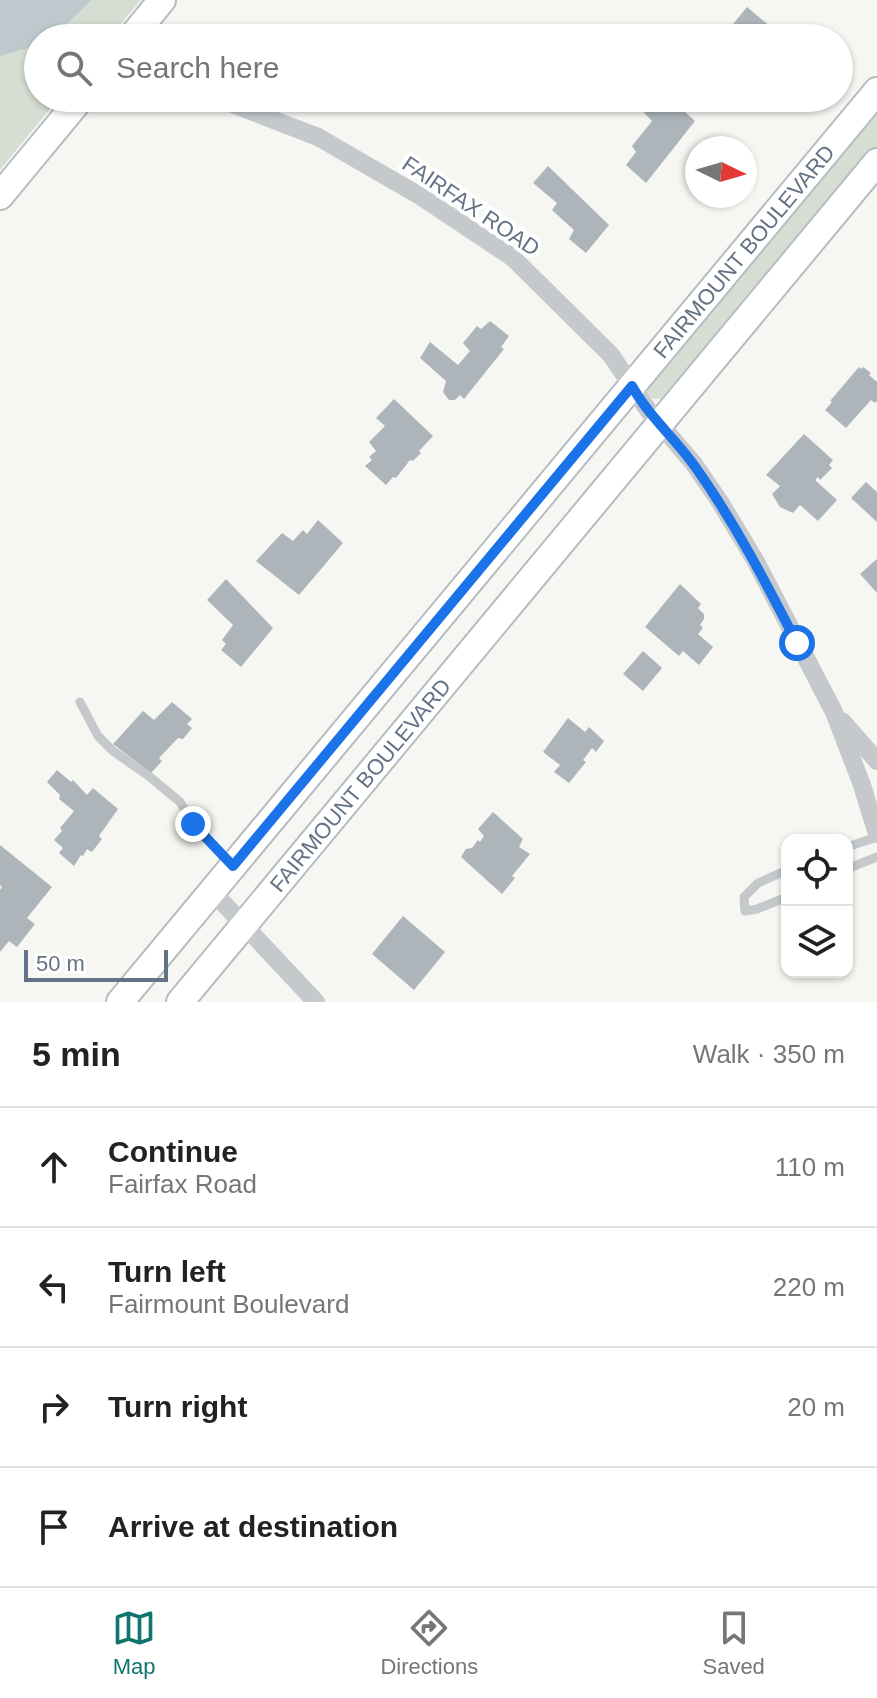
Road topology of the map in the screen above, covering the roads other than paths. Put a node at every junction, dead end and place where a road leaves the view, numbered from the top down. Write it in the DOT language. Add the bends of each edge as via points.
graph roads {
  1 [pos="162,0"];
  2 [pos="142,24"];
  3 [pos="877,91"];
  4 [pos="69,112"];
  5 [pos="253,112"];
  6 [pos="877,162"];
  7 [pos="0,196"];
  8 [pos="632,386"];
  9 [pos="660,424"];
  10 [pos="80,702"];
  11 [pos="834,712"];
  12 [pos="877,761"];
  13 [pos="877,836"];
  14 [pos="853,845"];
  15 [pos="877,857"];
  16 [pos="233,866"];
  17 [pos="853,867"];
  18 [pos="781,873"];
  19 [pos="212,891"];
  20 [pos="781,899"];
  21 [pos="244,925"];
  22 [pos="120,1002"];
  23 [pos="180,1002"];
  24 [pos="316,1002"];
  1 -- 2 [label="main road"];
  3 -- 8 [label="main road, FAIRMOUNT BOULEVARD"];
  4 -- 7 [label="main road"];
  5 -- 8 [label="street, FAIRFAX ROAD" via="318,137 513,258 611,355"];
  6 -- 9 [label="main road, FAIRMOUNT BOULEVARD"];
  8 -- 9 [label="street, FAIRFAX ROAD"];
  8 -- 16 [label="main road, FAIRMOUNT BOULEVARD"];
  9 -- 11 [label="street, FAIRFAX ROAD" via="720,502"];
  9 -- 21 [label="main road, FAIRMOUNT BOULEVARD"];
  10 -- 16 [label="lane" via="98,736 180,802 193,824"];
  11 -- 12 [label="street"];
  11 -- 13 [label="street, FAIRFAX ROAD"];
  13 -- 14 [label="lane"];
  15 -- 17 [label="lane"];
  16 -- 19 [label="main road, FAIRMOUNT BOULEVARD"];
  18 -- 20 [label="lane" via="758,883 744,897 745,911"];
  19 -- 21 [label="street"];
  19 -- 22 [label="main road, FAIRMOUNT BOULEVARD"];
  21 -- 23 [label="main road, FAIRMOUNT BOULEVARD"];
  21 -- 24 [label="street"];
}
